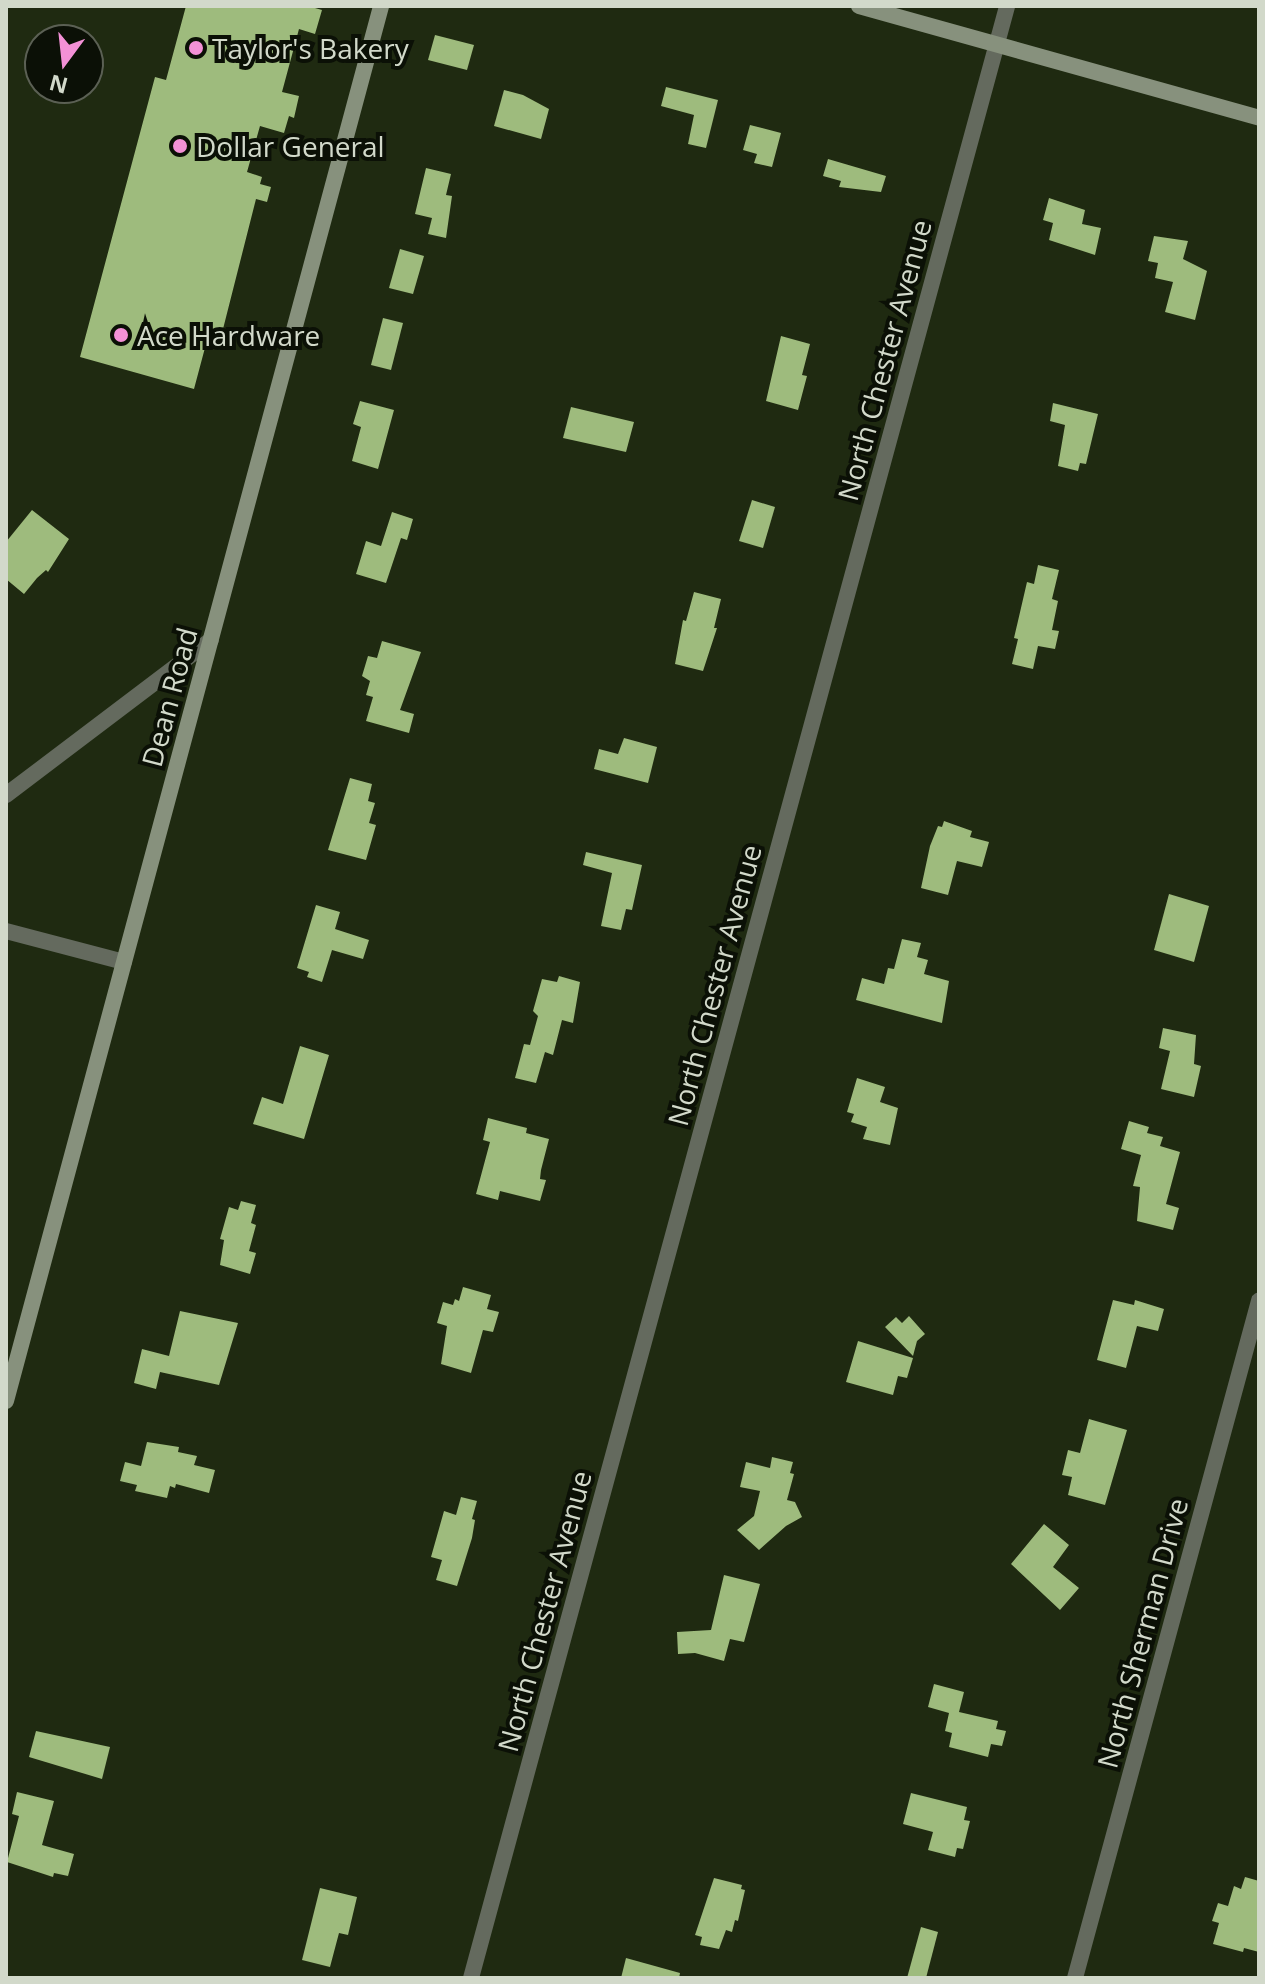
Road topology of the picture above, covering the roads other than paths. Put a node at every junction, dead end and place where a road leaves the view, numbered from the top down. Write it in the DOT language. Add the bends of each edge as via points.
graph roads {
  1 [pos="381,6"];
  2 [pos="859,6"];
  3 [pos="1007,6"];
  4 [pos="996,44"];
  5 [pos="1259,118"];
  6 [pos="211,640"];
  7 [pos="6,795"];
  8 [pos="6,931"];
  9 [pos="124,962"];
  10 [pos="1259,1301"];
  11 [pos="6,1401"];
  12 [pos="471,1978"];
  13 [pos="1075,1978"];
  1 -- 6 [label="street, Dean Road"];
  2 -- 4 [label="street"];
  3 -- 4 [label="street, North Chester Avenue"];
  4 -- 5 [label="street"];
  4 -- 12 [label="street, North Chester Avenue"];
  6 -- 7 [label="street"];
  6 -- 9 [label="street, Dean Road"];
  8 -- 9 [label="street"];
  9 -- 11 [label="street, Dean Road"];
  10 -- 13 [label="street, North Sherman Drive"];
}
